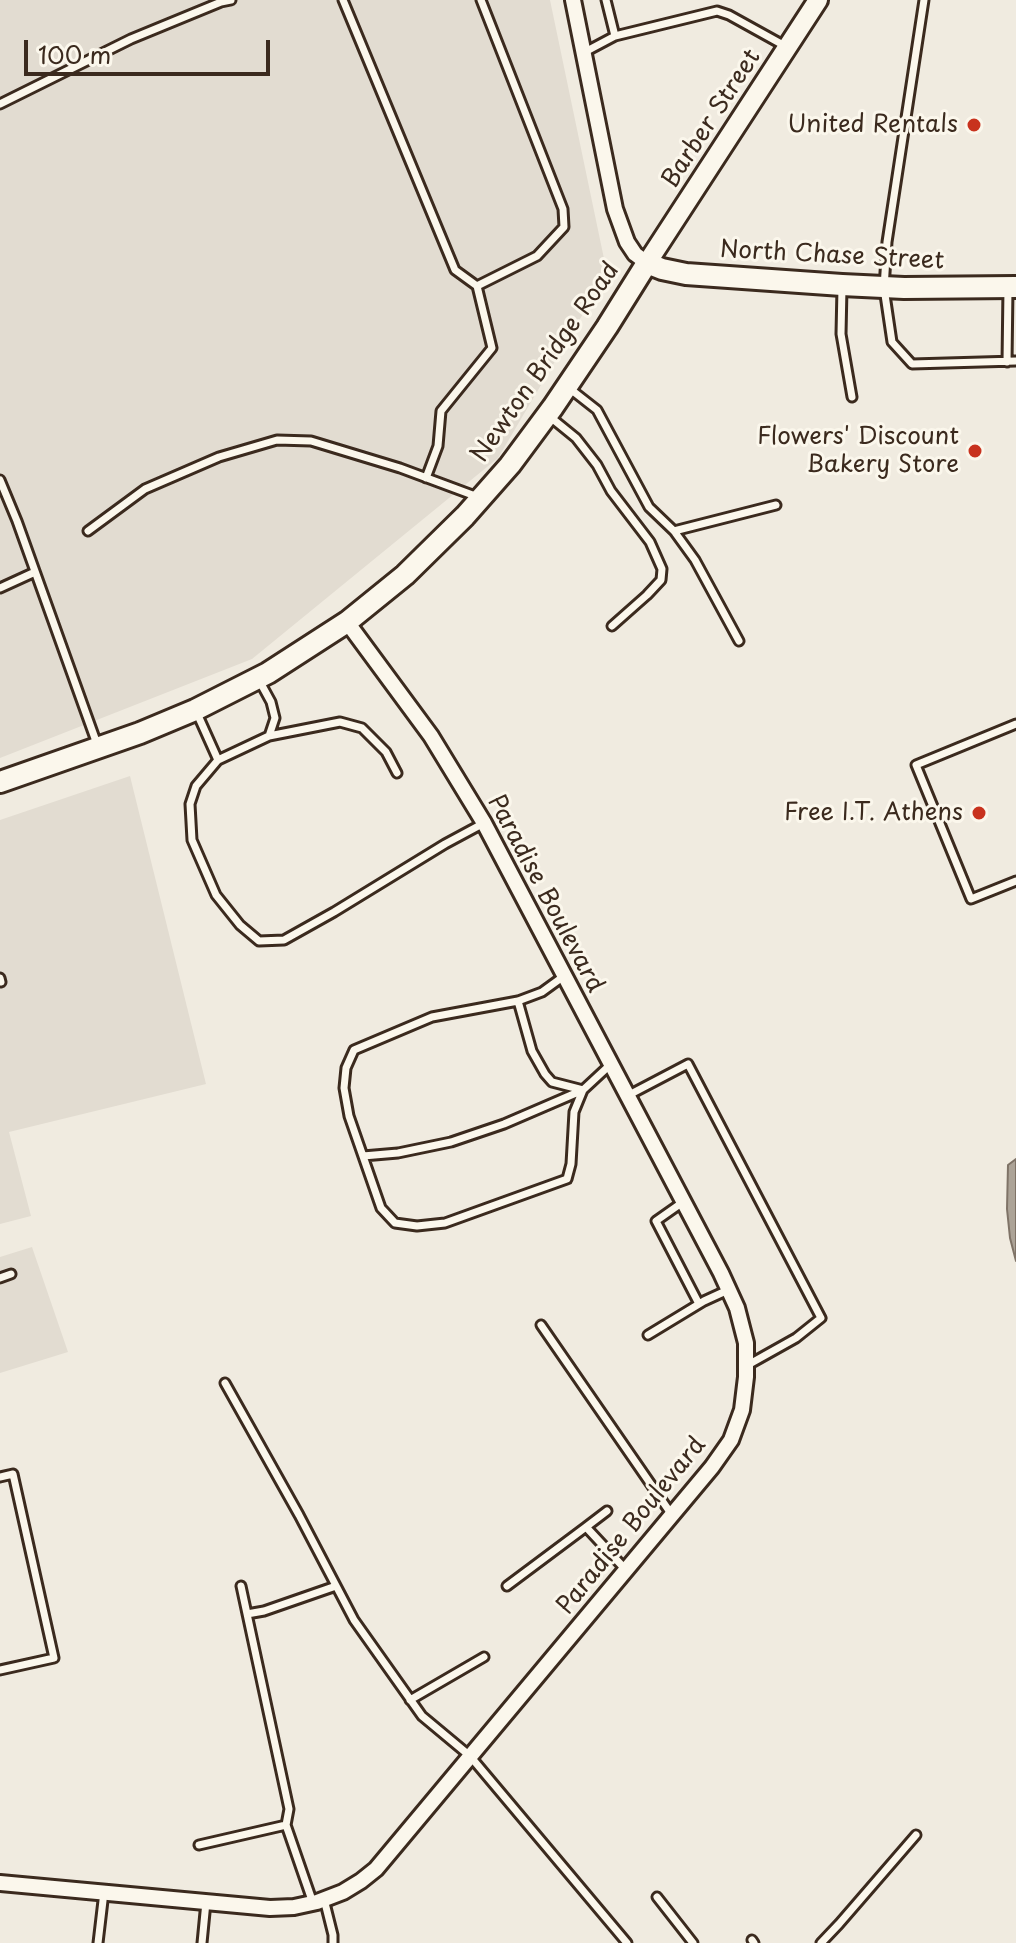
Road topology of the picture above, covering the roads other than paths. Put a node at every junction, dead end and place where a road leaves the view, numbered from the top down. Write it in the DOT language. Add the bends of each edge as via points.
graph roads {
  1 [pos="231,0"];
  2 [pos="343,0"];
  3 [pos="481,0"];
  4 [pos="573,0"];
  5 [pos="606,0"];
  6 [pos="818,0"];
  7 [pos="924,0"];
  8 [pos="615,36"];
  9 [pos="787,47"];
  10 [pos="583,53"];
  11 [pos="0,104"];
  12 [pos="647,263"];
  13 [pos="842,285"];
  14 [pos="477,286"];
  15 [pos="1012,287"];
  16 [pos="884,288"];
  17 [pos="1012,362"];
  18 [pos="567,386"];
  19 [pos="852,397"];
  20 [pos="548,415"];
  21 [pos="426,478"];
  22 [pos="0,480"];
  23 [pos="481,498"];
  24 [pos="776,505"];
  25 [pos="88,531"];
  26 [pos="674,531"];
  27 [pos="35,572"];
  28 [pos="0,588"];
  29 [pos="347,622"];
  30 [pos="612,626"];
  31 [pos="739,641"];
  32 [pos="258,678"];
  33 [pos="195,710"];
  34 [pos="1016,724"];
  35 [pos="269,736"];
  36 [pos="98,748"];
  37 [pos="218,760"];
  38 [pos="397,773"];
  39 [pos="0,782"];
  40 [pos="484,823"];
  41 [pos="1016,881"];
  42 [pos="564,976"];
  43 [pos="518,1001"];
  44 [pos="611,1064"];
  45 [pos="583,1090"];
  46 [pos="627,1096"];
  47 [pos="363,1156"];
  48 [pos="683,1202"];
  49 [pos="11,1274"];
  50 [pos="0,1278"];
  51 [pos="728,1290"];
  52 [pos="699,1304"];
  53 [pos="541,1325"];
  54 [pos="648,1335"];
  55 [pos="746,1366"];
  56 [pos="225,1383"];
  57 [pos="0,1477"];
  58 [pos="607,1511"];
  59 [pos="672,1515"];
  60 [pos="586,1527"];
  61 [pos="626,1570"];
  62 [pos="241,1586"];
  63 [pos="336,1586"];
  64 [pos="507,1586"];
  65 [pos="247,1614"];
  66 [pos="484,1657"];
  67 [pos="0,1670"];
  68 [pos="410,1700"];
  69 [pos="470,1756"];
  70 [pos="286,1825"];
  71 [pos="916,1835"];
  72 [pos="199,1845"];
  73 [pos="0,1883"];
  74 [pos="104,1892"];
  75 [pos="657,1897"];
  76 [pos="318,1901"];
  77 [pos="206,1902"];
  78 [pos="98,1943"];
  79 [pos="202,1943"];
  80 [pos="333,1943"];
  81 [pos="627,1943"];
  82 [pos="693,1943"];
  83 [pos="821,1943"];
  1 -- 11 [label="lane" via="131,39"];
  2 -- 14 [label="lane" via="455,270"];
  3 -- 14 [label="lane" via="563,209 564,227 537,256"];
  4 -- 10 [label="street"];
  5 -- 8 [label="lane"];
  6 -- 9 [label="street, Barber Street"];
  7 -- 16 [label="lane"];
  8 -- 9 [label="lane" via="717,11"];
  8 -- 10 [label="lane"];
  9 -- 12 [label="street, Barber Street"];
  10 -- 12 [label="street" via="615,209 627,242"];
  12 -- 13 [label="main road, North Chase Street" via="686,274"];
  12 -- 18 [label="main road, Newton Bridge Road"];
  13 -- 16 [label="main road, North Chase Street"];
  13 -- 19 [label="lane" via="841,334"];
  14 -- 21 [label="lane" via="492,348 441,411 438,446"];
  15 -- 16 [label="main road, North Chase Street"];
  15 -- 17 [label="lane"];
  16 -- 17 [label="lane" via="892,342 912,364"];
  18 -- 20 [label="main road, Newton Bridge Road"];
  18 -- 26 [label="lane" via="597,410 649,507"];
  20 -- 23 [label="main road, Newton Bridge Road"];
  20 -- 30 [label="lane" via="597,465 650,542 662,569 661,580"];
  21 -- 23 [label="lane"];
  21 -- 25 [label="lane" via="311,441 277,440 219,457 145,489"];
  22 -- 27 [label="lane"];
  23 -- 29 [label="main road, Newton Bridge Road" via="405,575"];
  24 -- 26 [label="lane"];
  26 -- 31 [label="lane"];
  27 -- 28 [label="lane"];
  27 -- 36 [label="lane"];
  29 -- 32 [label="main road, Newton Bridge Road"];
  29 -- 40 [label="street, Paradise Boulevard" via="431,736"];
  32 -- 33 [label="main road, Newton Bridge Road"];
  32 -- 35 [label="lane" via="275,718"];
  33 -- 36 [label="main road, Newton Bridge Road"];
  33 -- 37 [label="lane"];
  34 -- 41 [label="lane" via="916,765 971,899"];
  35 -- 37 [label="lane"];
  35 -- 38 [label="lane" via="340,722 362,728 386,752"];
  36 -- 39 [label="main road, Newton Bridge Road"];
  37 -- 40 [label="lane" via="196,786 190,804 192,840 216,895 259,941 284,940"];
  40 -- 42 [label="street, Paradise Boulevard"];
  42 -- 43 [label="lane"];
  42 -- 44 [label="street, Paradise Boulevard"];
  43 -- 45 [label="lane" via="532,1051 545,1074 552,1082"];
  43 -- 47 [label="lane" via="432,1017 354,1050 344,1088"];
  44 -- 45 [label="lane"];
  44 -- 46 [label="street, Paradise Boulevard"];
  45 -- 47 [label="lane" via="451,1142"];
  45 -- 47 [label="lane" via="574,1112 567,1179 445,1223 395,1223 381,1208"];
  46 -- 48 [label="street, Paradise Boulevard"];
  46 -- 55 [label="lane" via="688,1064 821,1318"];
  48 -- 51 [label="street, Paradise Boulevard"];
  48 -- 52 [label="lane" via="656,1221"];
  49 -- 50 [label="lane"];
  51 -- 52 [label="lane"];
  51 -- 55 [label="street, Paradise Boulevard" via="746,1343"];
  52 -- 54 [label="lane"];
  53 -- 59 [label="lane"];
  55 -- 59 [label="street, Paradise Boulevard" via="742,1410 731,1440"];
  56 -- 63 [label="lane"];
  57 -- 67 [label="lane" via="13,1474 54,1658"];
  58 -- 60 [label="lane"];
  59 -- 61 [label="street, Paradise Boulevard"];
  60 -- 61 [label="lane"];
  60 -- 64 [label="lane"];
  61 -- 69 [label="street, Paradise Boulevard"];
  62 -- 65 [label="lane"];
  63 -- 65 [label="lane"];
  63 -- 68 [label="lane"];
  65 -- 70 [label="lane" via="289,1809"];
  66 -- 68 [label="lane"];
  68 -- 69 [label="lane"];
  69 -- 76 [label="street, Paradise Boulevard" via="376,1869 343,1892"];
  69 -- 81 [label="lane"];
  70 -- 72 [label="lane"];
  70 -- 76 [label="lane"];
  71 -- 83 [label="lane"];
  73 -- 74 [label="street, Paradise Boulevard"];
  74 -- 77 [label="street, Paradise Boulevard"];
  74 -- 78 [label="lane"];
  75 -- 82 [label="lane"];
  76 -- 77 [label="street, Paradise Boulevard" via="270,1908"];
  76 -- 80 [label="lane"];
  77 -- 79 [label="lane"];
}
